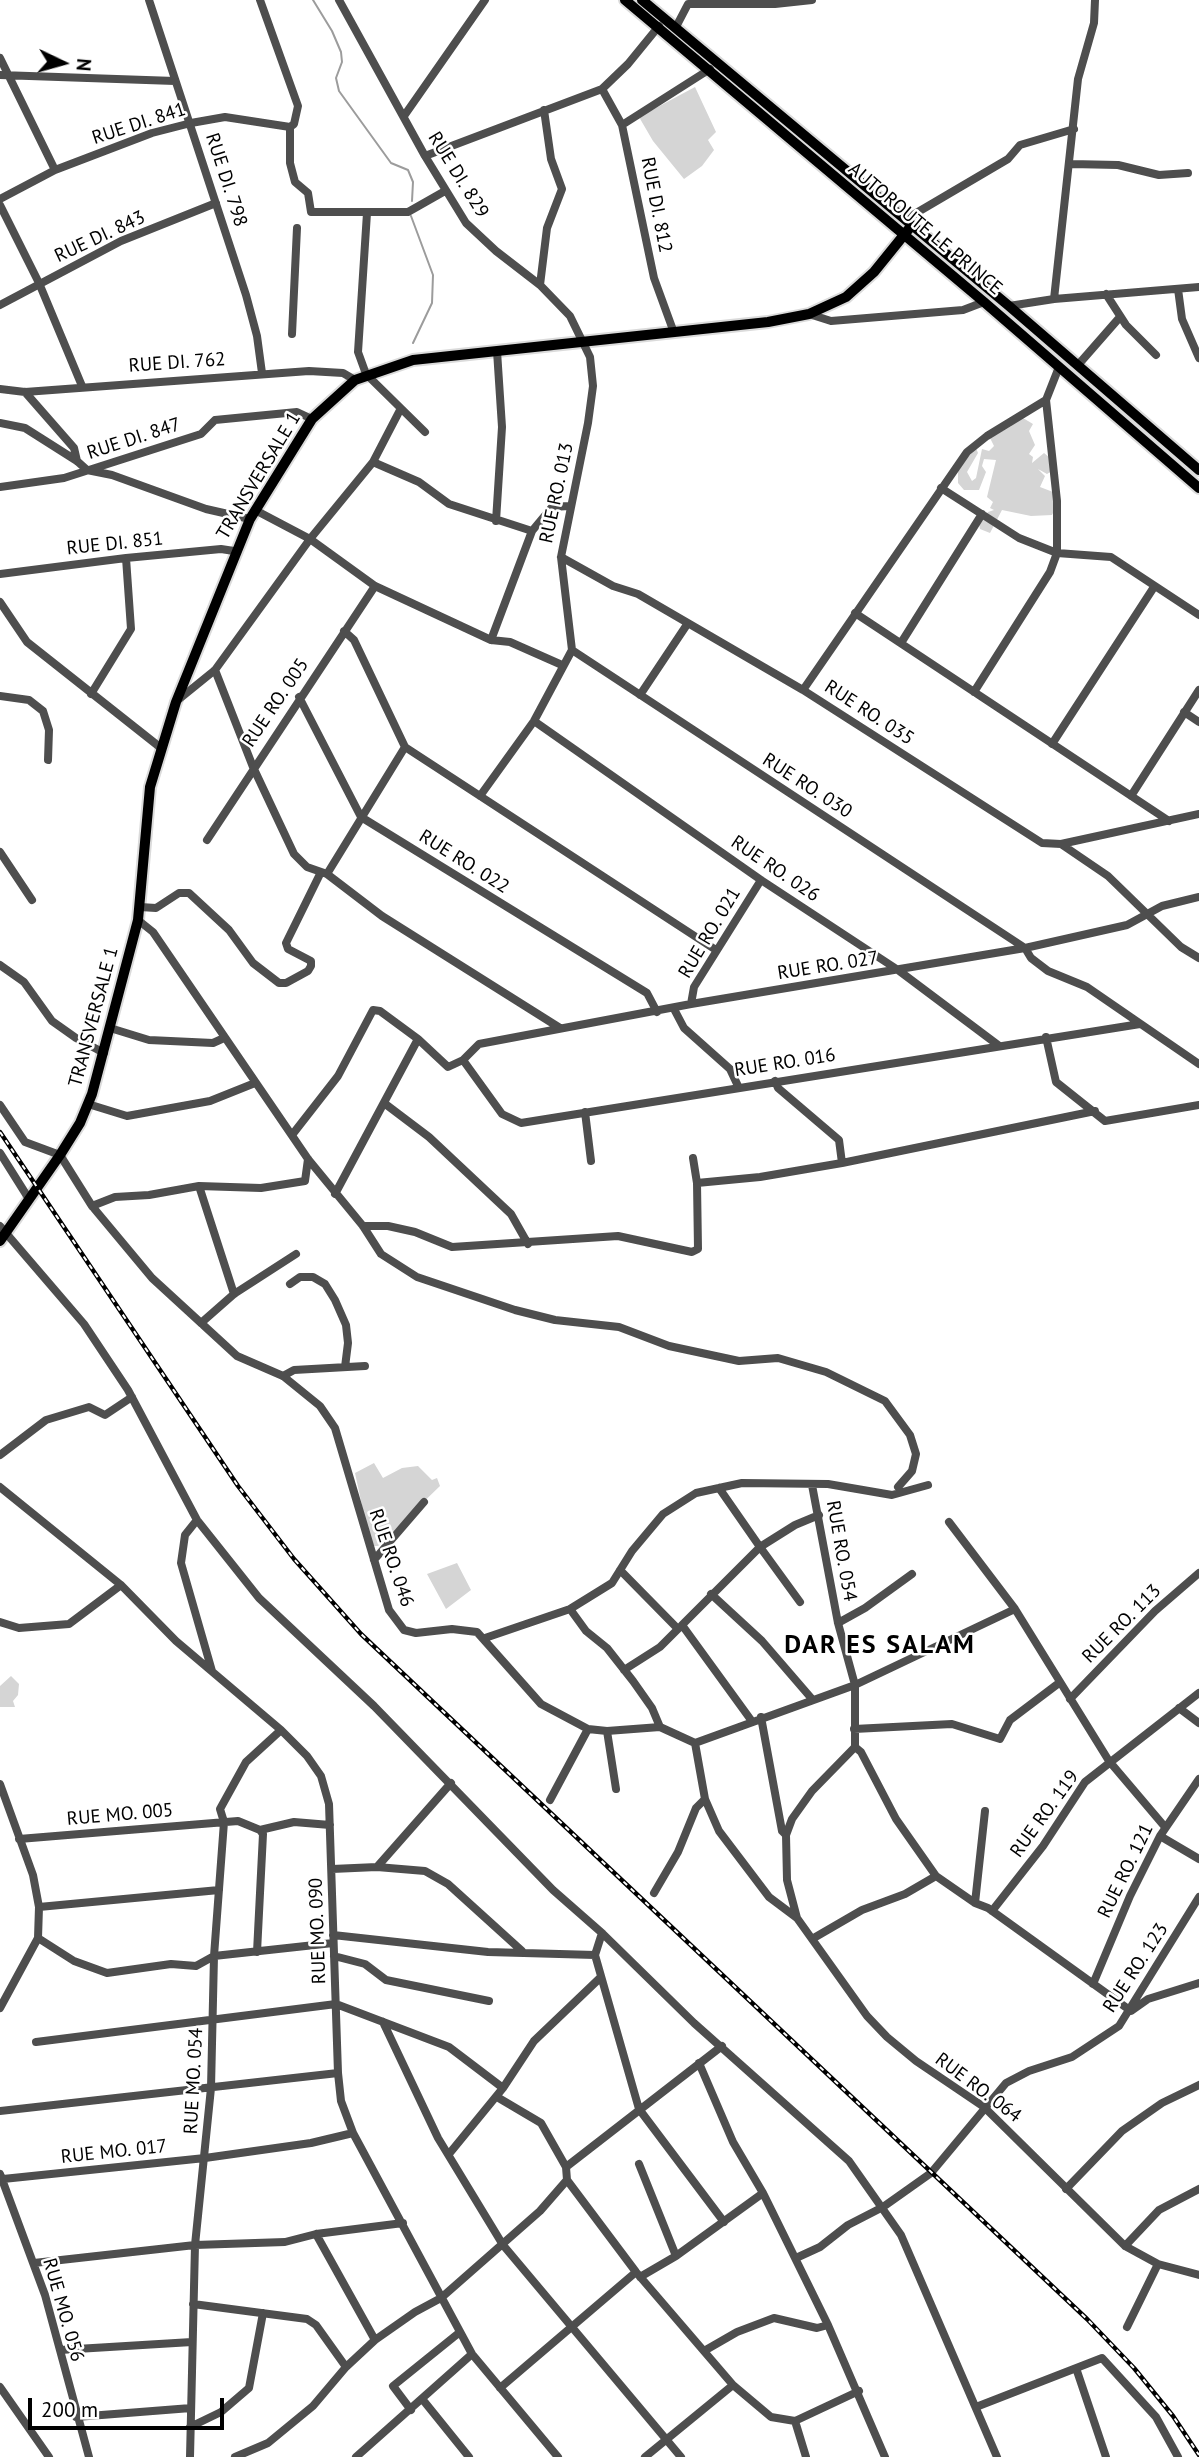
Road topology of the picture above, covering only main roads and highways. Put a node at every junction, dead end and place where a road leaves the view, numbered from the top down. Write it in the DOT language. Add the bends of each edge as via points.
graph roads {
  1 [pos="625,0"];
  2 [pos="642,0"];
  3 [pos="909,222"];
  4 [pos="904,234"];
  5 [pos="1199,470"];
  6 [pos="1199,488"];
  7 [pos="2,1234"];
  1 -- 4 [label="main road, AUTOROUTE LE PRINCE"];
  2 -- 3 [label="main road, AUTOROUTE LE PRINCE"];
  3 -- 4 [label="main road, TRANSVERSALE 1"];
  3 -- 5 [label="main road, AUTOROUTE LE PRINCE"];
  4 -- 6 [label="main road, AUTOROUTE LE PRINCE"];
  4 -- 7 [label="main road, TRANSVERSALE 1" via="846,298 809,314 412,360 361,377 312,419 234,551 176,702 149,786 138,920 88,1104 61,1155"];
}
